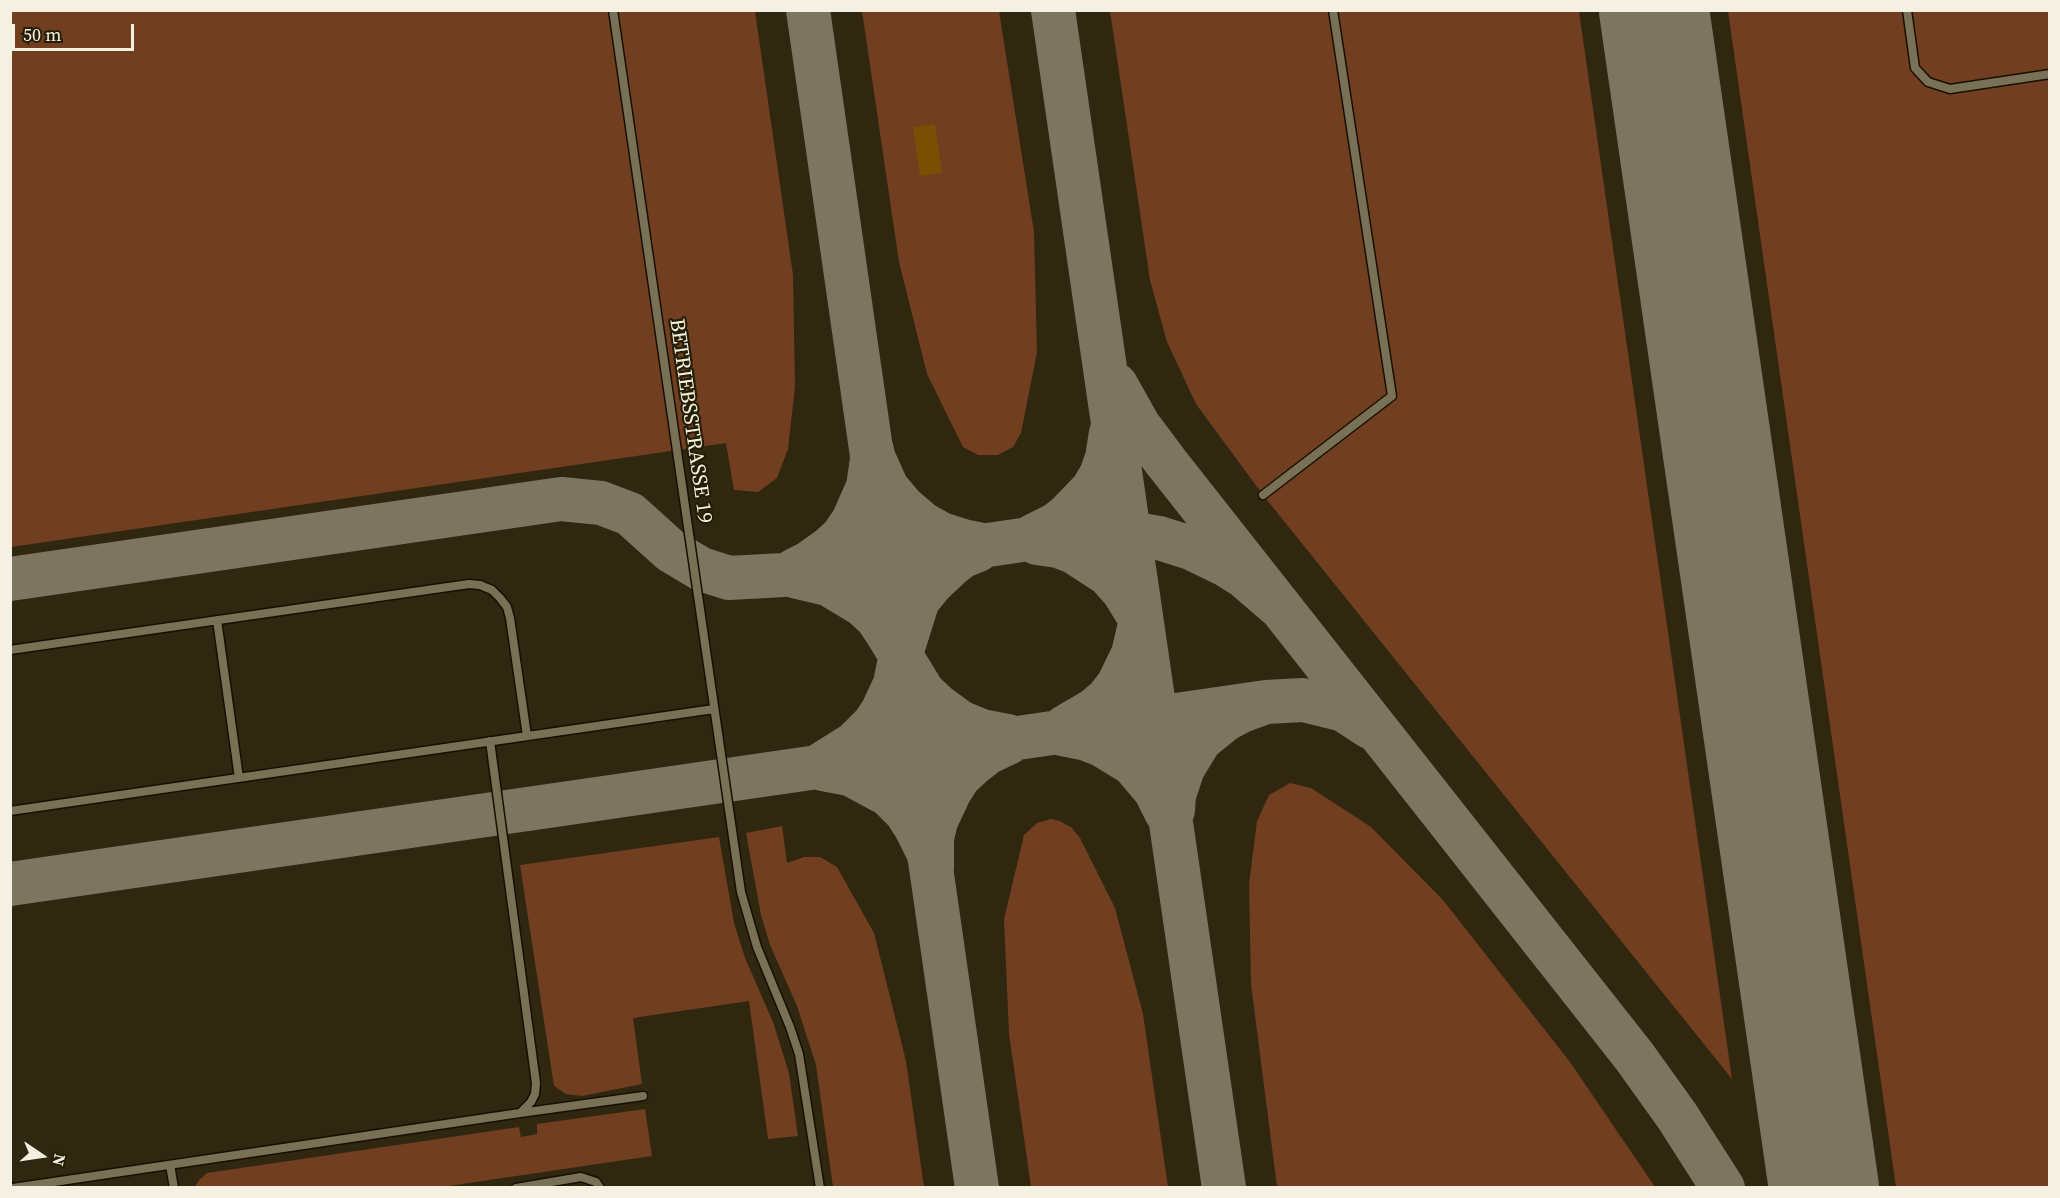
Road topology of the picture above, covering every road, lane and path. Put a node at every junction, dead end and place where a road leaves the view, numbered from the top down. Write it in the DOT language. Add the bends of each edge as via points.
graph roads {
  1 [pos="613,10"];
  2 [pos="1334,10"];
  3 [pos="1907,10"];
  4 [pos="2049,74"];
  5 [pos="1263,495"];
  6 [pos="217,620"];
  7 [pos="10,650"];
  8 [pos="714,709"];
  9 [pos="527,735"];
  10 [pos="490,741"];
  11 [pos="239,778"];
  12 [pos="10,811"];
  13 [pos="643,1096"];
  14 [pos="520,1113"];
  15 [pos="170,1165"];
  16 [pos="13,1188"];
  17 [pos="174,1188"];
  18 [pos="516,1188"];
  19 [pos="600,1188"];
  20 [pos="820,1188"];
  1 -- 8 [label="lane, BETRIEBSSTRASSE 19"];
  2 -- 5 [label="lane" via="1392,396"];
  3 -- 4 [label="lane" via="1915,68 1928,82 1950,89"];
  6 -- 7 [label="lane"];
  6 -- 9 [label="lane" via="480,585 492,590 507,607"];
  6 -- 11 [label="lane"];
  8 -- 9 [label="lane"];
  8 -- 20 [label="lane, BETRIEBSSTRASSE 19" via="747,920 799,1054"];
  9 -- 10 [label="lane"];
  10 -- 11 [label="lane"];
  10 -- 14 [label="lane" via="536,1083 531,1102"];
  11 -- 12 [label="lane"];
  13 -- 14 [label="lane"];
  14 -- 15 [label="lane"];
  15 -- 16 [label="lane"];
  15 -- 17 [label="lane"];
  18 -- 19 [label="lane" via="580,1177 596,1182"];
}
